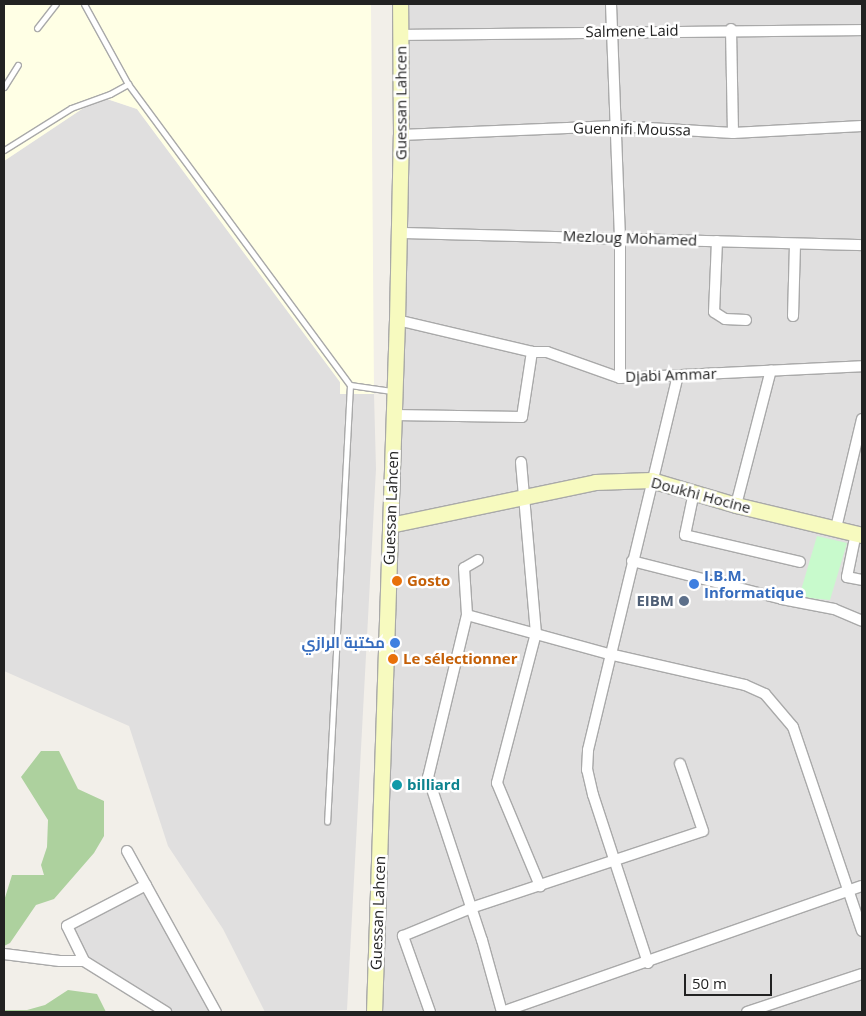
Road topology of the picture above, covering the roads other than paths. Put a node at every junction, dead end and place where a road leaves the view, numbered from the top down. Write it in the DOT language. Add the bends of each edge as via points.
graph roads {
  1 [pos="56,4"];
  2 [pos="84,4"];
  3 [pos="400,4"];
  4 [pos="611,4"];
  5 [pos="38,28"];
  6 [pos="731,29"];
  7 [pos="862,30"];
  8 [pos="612,31"];
  9 [pos="401,35"];
  10 [pos="18,65"];
  11 [pos="128,84"];
  12 [pos="4,87"];
  13 [pos="615,126"];
  14 [pos="862,126"];
  15 [pos="733,133"];
  16 [pos="401,135"];
  17 [pos="4,150"];
  18 [pos="399,233"];
  19 [pos="620,237"];
  20 [pos="717,241"];
  21 [pos="795,245"];
  22 [pos="862,245"];
  23 [pos="793,316"];
  24 [pos="398,320"];
  25 [pos="746,320"];
  26 [pos="532,352"];
  27 [pos="862,366"];
  28 [pos="771,370"];
  29 [pos="678,376"];
  30 [pos="620,378"];
  31 [pos="350,386"];
  32 [pos="395,392"];
  33 [pos="394,415"];
  34 [pos="862,419"];
  35 [pos="522,462"];
  36 [pos="651,480"];
  37 [pos="694,492"];
  38 [pos="523,498"];
  39 [pos="736,505"];
  40 [pos="390,525"];
  41 [pos="836,528"];
  42 [pos="859,534"];
  43 [pos="478,560"];
  44 [pos="632,560"];
  45 [pos="800,562"];
  46 [pos="862,580"];
  47 [pos="467,615"];
  48 [pos="862,621"];
  49 [pos="536,633"];
  50 [pos="609,654"];
  51 [pos="680,764"];
  52 [pos="327,821"];
  53 [pos="127,852"];
  54 [pos="616,860"];
  55 [pos="146,885"];
  56 [pos="540,886"];
  57 [pos="862,886"];
  58 [pos="848,891"];
  59 [pos="471,908"];
  60 [pos="862,931"];
  61 [pos="4,954"];
  62 [pos="84,960"];
  63 [pos="648,963"];
  64 [pos="862,974"];
  65 [pos="146,1000"];
  66 [pos="152,1012"];
  67 [pos="166,1012"];
  68 [pos="216,1012"];
  69 [pos="374,1012"];
  70 [pos="430,1012"];
  71 [pos="747,1012"];
  1 -- 5 [label="lane"];
  2 -- 11 [label="lane"];
  3 -- 9 [label="main road, Guessan Lahcen"];
  4 -- 8 [label="street"];
  6 -- 7 [label="street, Salmene Laid"];
  6 -- 8 [label="street, Salmene Laid"];
  6 -- 15 [label="street"];
  8 -- 9 [label="street, Salmene Laid"];
  8 -- 13 [label="street"];
  9 -- 16 [label="main road, Guessan Lahcen"];
  10 -- 12 [label="lane"];
  11 -- 17 [label="lane" via="71,108"];
  11 -- 31 [label="lane"];
  13 -- 15 [label="street, Guennifi Moussa"];
  13 -- 16 [label="street, Guennifi Moussa"];
  13 -- 19 [label="street"];
  14 -- 15 [label="street, Guennifi Moussa"];
  16 -- 18 [label="main road, Guessan Lahcen"];
  18 -- 19 [label="street, Mezloug Mohamed"];
  18 -- 24 [label="main road, Guessan Lahcen"];
  19 -- 20 [label="street, Mezloug Mohamed"];
  19 -- 30 [label="street"];
  20 -- 21 [label="street, Mezloug Mohamed"];
  20 -- 25 [label="street" via="714,312 725,319"];
  21 -- 22 [label="street, Mezloug Mohamed"];
  21 -- 23 [label="street"];
  24 -- 26 [label="street, Djabi Ammar"];
  24 -- 32 [label="main road, Guessan Lahcen"];
  26 -- 30 [label="street, Djabi Ammar" via="547,352"];
  26 -- 33 [label="street" via="522,416"];
  27 -- 28 [label="street, Djabi Ammar"];
  28 -- 29 [label="street, Djabi Ammar"];
  28 -- 39 [label="street"];
  29 -- 30 [label="street, Djabi Ammar"];
  29 -- 36 [label="street"];
  31 -- 32 [label="lane"];
  31 -- 52 [label="lane"];
  32 -- 33 [label="main road, Guessan Lahcen"];
  33 -- 40 [label="main road, Guessan Lahcen"];
  34 -- 41 [label="street"];
  35 -- 38 [label="street"];
  36 -- 37 [label="main road, Doukhi Hocine"];
  36 -- 38 [label="main road, Doukhi Hocine" via="595,482"];
  36 -- 44 [label="street"];
  37 -- 39 [label="main road, Doukhi Hocine"];
  37 -- 45 [label="street" via="684,535"];
  38 -- 40 [label="main road, Doukhi Hocine"];
  38 -- 49 [label="street"];
  39 -- 41 [label="main road, Doukhi Hocine"];
  40 -- 69 [label="main road, Guessan Lahcen"];
  41 -- 42 [label="main road, Doukhi Hocine"];
  42 -- 46 [label="street" via="847,577"];
  43 -- 47 [label="street" via="464,568"];
  44 -- 48 [label="street" via="782,599 834,609"];
  44 -- 50 [label="street"];
  47 -- 49 [label="street"];
  47 -- 59 [label="street" via="428,777"];
  49 -- 50 [label="street"];
  49 -- 56 [label="street" via="497,783"];
  50 -- 54 [label="street" via="588,750 587,770"];
  50 -- 58 [label="street" via="744,685 765,694 780,708 793,727 804,753"];
  51 -- 54 [label="street" via="703,831"];
  53 -- 55 [label="street"];
  54 -- 56 [label="street"];
  54 -- 63 [label="street"];
  55 -- 62 [label="street" via="67,926"];
  55 -- 68 [label="street"];
  56 -- 59 [label="street"];
  57 -- 58 [label="street"];
  58 -- 60 [label="street"];
  58 -- 63 [label="street"];
  59 -- 63 [label="street" via="502,1012"];
  59 -- 70 [label="street" via="403,936"];
  61 -- 62 [label="street" via="60,962"];
  62 -- 65 [label="street"];
  64 -- 71 [label="street"];
  65 -- 66 [label="street"];
  65 -- 67 [label="street"];
}
